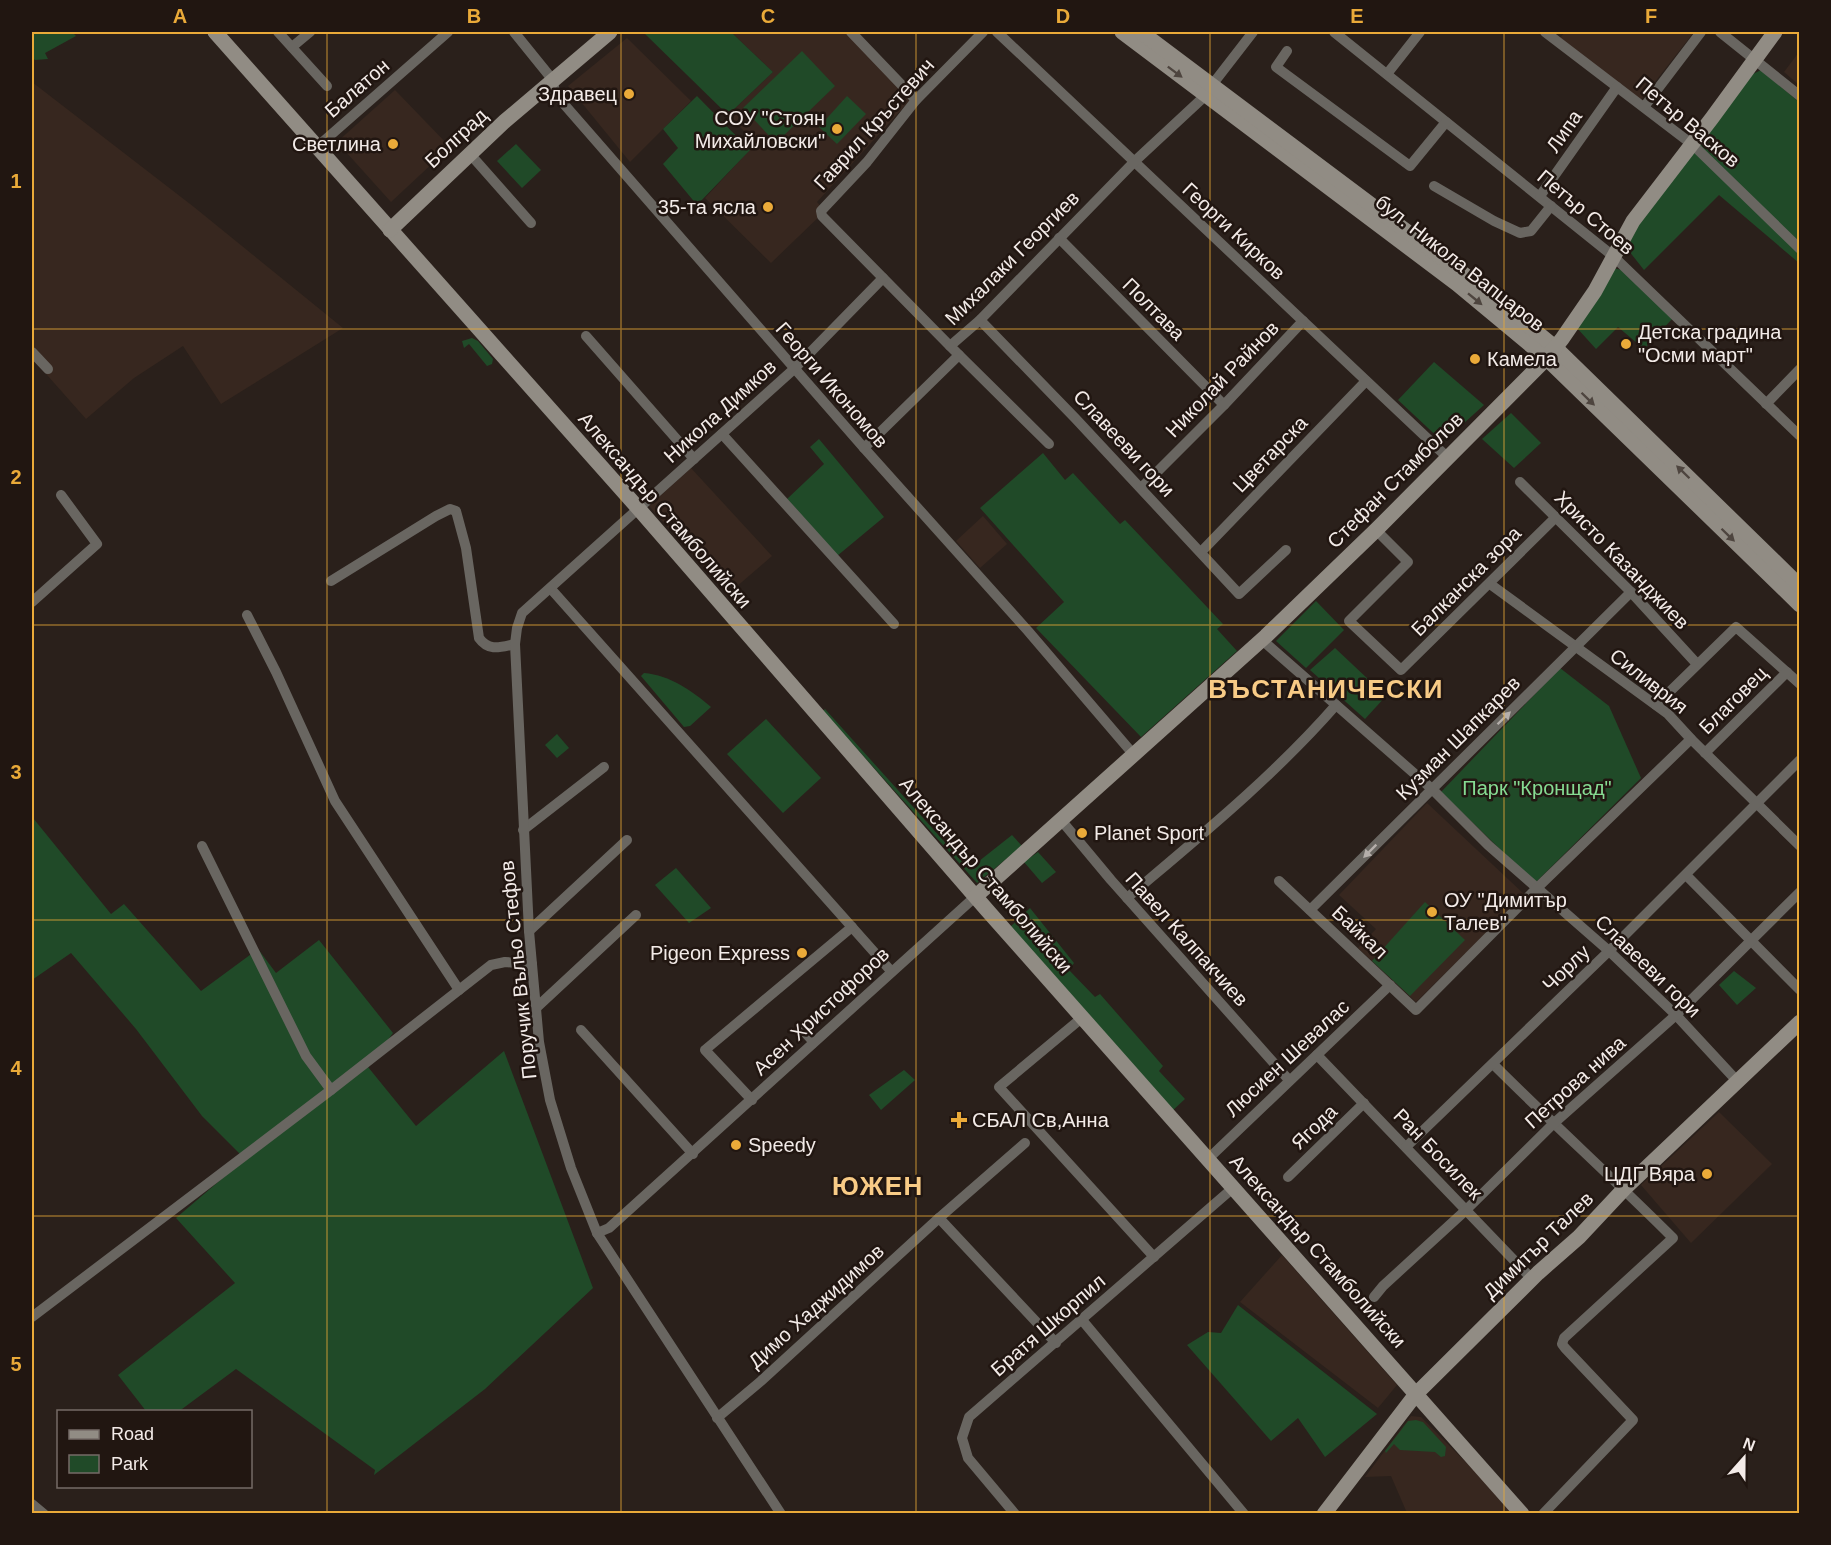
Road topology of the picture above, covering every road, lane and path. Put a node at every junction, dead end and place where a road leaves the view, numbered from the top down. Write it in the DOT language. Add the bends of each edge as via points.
graph roads {
  1 [pos="215,32"];
  2 [pos="278,32"];
  3 [pos="310,32"];
  4 [pos="448,32"];
  5 [pos="514,32"];
  6 [pos="610,32"];
  7 [pos="851,32"];
  8 [pos="983,32"];
  9 [pos="997,32"];
  10 [pos="1122,32"];
  11 [pos="1141,32"];
  12 [pos="1253,32"];
  13 [pos="1334,32"];
  14 [pos="1420,32"];
  15 [pos="1545,32"];
  16 [pos="1701,32"];
  17 [pos="1720,32"];
  18 [pos="1774,32"];
  19 [pos="292,47"];
  20 [pos="1287,51"];
  21 [pos="1754,58"];
  22 [pos="1387,74"];
  23 [pos="552,79"];
  24 [pos="327,86"];
  25 [pos="1617,87"];
  26 [pos="1209,90"];
  27 [pos="1800,96"];
  28 [pos="916,100"];
  29 [pos="1644,107"];
  30 [pos="1446,122"];
  31 [pos="1693,145"];
  32 [pos="317,147"];
  33 [pos="470,154"];
  34 [pos="1135,161"];
  35 [pos="1434,186"];
  36 [pos="1540,196"];
  37 [pos="1551,206"];
  38 [pos="531,223"];
  39 [pos="390,230"];
  40 [pos="1059,238"];
  41 [pos="1800,249"];
  42 [pos="1613,256"];
  43 [pos="883,279"];
  44 [pos="980,320"];
  45 [pos="1303,321"];
  46 [pos="586,336"];
  47 [pos="950,346"];
  48 [pos="32,352"];
  49 [pos="1551,353"];
  50 [pos="959,355"];
  51 [pos="48,369"];
  52 [pos="794,369"];
  53 [pos="1800,369"];
  54 [pos="1366,381"];
  55 [pos="1766,404"];
  56 [pos="1224,405"];
  57 [pos="722,435"];
  58 [pos="1800,436"];
  59 [pos="1049,444"];
  60 [pos="864,448"];
  61 [pos="1447,457"];
  62 [pos="694,459"];
  63 [pos="1520,482"];
  64 [pos="1141,488"];
  65 [pos="61,495"];
  66 [pos="638,508"];
  67 [pos="1556,517"];
  68 [pos="1376,530"];
  69 [pos="1286,550"];
  70 [pos="1201,552"];
  71 [pos="331,580"];
  72 [pos="1490,584"];
  73 [pos="1800,586"];
  74 [pos="551,589"];
  75 [pos="1631,592"];
  76 [pos="32,602"];
  77 [pos="1800,606"];
  78 [pos="522,613"];
  79 [pos="247,615"];
  80 [pos="894,624"];
  81 [pos="1262,640"];
  82 [pos="515,644"];
  83 [pos="1574,647"];
  84 [pos="1697,664"];
  85 [pos="1787,672"];
  86 [pos="1800,684"];
  87 [pos="1336,705"];
  88 [pos="1656,705"];
  89 [pos="1691,739"];
  90 [pos="1705,753"];
  91 [pos="1134,755"];
  92 [pos="1800,760"];
  93 [pos="604,767"];
  94 [pos="1432,789"];
  95 [pos="1756,804"];
  96 [pos="1061,820"];
  97 [pos="523,830"];
  98 [pos="627,840"];
  99 [pos="202,846"];
  100 [pos="1800,846"];
  101 [pos="1686,875"];
  102 [pos="1279,882"];
  103 [pos="1536,889"];
  104 [pos="1800,892"];
  105 [pos="976,896"];
  106 [pos="1127,898"];
  107 [pos="1310,910"];
  108 [pos="636,915"];
  109 [pos="852,927"];
  110 [pos="529,931"];
  111 [pos="1750,941"];
  112 [pos="1609,951"];
  113 [pos="532,964"];
  114 [pos="891,971"];
  115 [pos="1390,985"];
  116 [pos="459,990"];
  117 [pos="1800,990"];
  118 [pos="536,1008"];
  119 [pos="1676,1015"];
  120 [pos="1083,1017"];
  121 [pos="1800,1022"];
  122 [pos="801,1028"];
  123 [pos="581,1030"];
  124 [pos="812,1044"];
  125 [pos="1317,1055"];
  126 [pos="1493,1064"];
  127 [pos="1289,1080"];
  128 [pos="1738,1082"];
  129 [pos="331,1090"];
  130 [pos="752,1100"];
  131 [pos="1364,1103"];
  132 [pos="1553,1124"];
  133 [pos="1025,1143"];
  134 [pos="1406,1148"];
  135 [pos="693,1154"];
  136 [pos="1208,1159"];
  137 [pos="1288,1177"];
  138 [pos="1233,1188"];
  139 [pos="1624,1189"];
  140 [pos="1466,1210"];
  141 [pos="939,1218"];
  142 [pos="597,1233"];
  143 [pos="1154,1257"];
  144 [pos="1532,1279"];
  145 [pos="1374,1297"];
  146 [pos="32,1317"];
  147 [pos="1082,1320"];
  148 [pos="1056,1343"];
  149 [pos="1416,1394"];
  150 [pos="717,1418"];
  151 [pos="32,1504"];
  152 [pos="44,1514"];
  153 [pos="781,1514"];
  154 [pos="1015,1514"];
  155 [pos="1244,1514"];
  156 [pos="1324,1514"];
  157 [pos="1522,1514"];
  158 [pos="1543,1514"];
  1 -- 32 [label="street, Александър Стамболийски"];
  2 -- 19 [label="street"];
  3 -- 19 [label="street"];
  4 -- 32 [label="street, Балатон"];
  5 -- 23 [label="street, Георги Икономов"];
  6 -- 23 [label="street, Болград"];
  7 -- 28 [label="street"];
  8 -- 28 [label="street, Гаврил Кръстевич"];
  9 -- 34 [label="street, Георги Кирков"];
  10 -- 26 [label="street, бул. Никола Вапцаров, one-way"];
  11 -- 26 [label="street, бул. Никола Вапцаров"];
  12 -- 26 [label="street, Михалаки Георгиев"];
  13 -- 22 [label="street, Петър Стоев"];
  14 -- 22 [label="street"];
  15 -- 25 [label="street, Петър Васков"];
  16 -- 29 [label="street"];
  17 -- 21 [label="street"];
  18 -- 21 [label="street, Стефан Стамболов"];
  19 -- 24 [label="street"];
  20 -- 30 [label="street" via="1276,67 1410,166"];
  21 -- 27 [label="street"];
  21 -- 31 [label="street, Стефан Стамболов"];
  22 -- 30 [label="street, Петър Стоев"];
  23 -- 33 [label="street, Болград"];
  23 -- 52 [label="street, Георги Икономов" via="556,95"];
  25 -- 29 [label="street, Петър Васков"];
  25 -- 36 [label="street, Липа"];
  26 -- 34 [label="street, Михалаки Георгиев"];
  26 -- 49 [label="street, бул. Никола Вапцаров" via="1489,293"];
  28 -- 43 [label="street, Гаврил Кръстевич" via="824,208 822,216"];
  29 -- 31 [label="street, Петър Васков"];
  30 -- 36 [label="street, Петър Стоев"];
  31 -- 41 [label="street, Петър Васков"];
  31 -- 42 [label="street, Стефан Стамболов" via="1633,221"];
  32 -- 39 [label="street, Александър Стамболийски"];
  33 -- 38 [label="street"];
  33 -- 39 [label="street, Болград"];
  34 -- 40 [label="street, Михалаки Георгиев"];
  34 -- 45 [label="street, Георги Кирков"];
  35 -- 37 [label="street" via="1520,233 1531,231"];
  36 -- 37 [label="street, Петър Стоев"];
  37 -- 42 [label="street, Петър Стоев"];
  39 -- 66 [label="street, Александър Стамболийски"];
  40 -- 44 [label="street, Михалаки Георгиев"];
  40 -- 56 [label="street, Полтава"];
  42 -- 49 [label="street, Стефан Стамболов"];
  42 -- 55 [label="street, Петър Стоев"];
  43 -- 47 [label="street"];
  43 -- 52 [label="street, Никола Димков"];
  44 -- 47 [label="street, Михалаки Георгиев"];
  44 -- 64 [label="street, Славееви гори"];
  45 -- 54 [label="street, Георги Кирков"];
  45 -- 56 [label="street, Николай Райнов"];
  46 -- 62 [label="street"];
  47 -- 50 [label="street, Михалаки Георгиев"];
  48 -- 51 [label="street"];
  49 -- 61 [label="street, Стефан Стамболов"];
  73 -- 49 [label="street, бул. Никола Вапцаров, one-way"];
  49 -- 77 [label="street, бул. Никола Вапцаров, one-way"];
  50 -- 59 [label="street"];
  50 -- 60 [label="street, Михалаки Георгиев"];
  52 -- 57 [label="street, Никола Димков"];
  52 -- 60 [label="street, Георги Икономов"];
  53 -- 55 [label="street"];
  54 -- 61 [label="street, Георги Кирков"];
  54 -- 70 [label="street, Цветарска"];
  55 -- 58 [label="street, Петър Стоев"];
  56 -- 64 [label="street, Николай Райнов"];
  57 -- 62 [label="street, Никола Димков"];
  57 -- 80 [label="street"];
  60 -- 91 [label="street, Георги Икономов"];
  61 -- 68 [label="street, Стефан Стамболов"];
  62 -- 66 [label="street, Никола Димков"];
  63 -- 67 [label="street, Христо Казанджиев"];
  64 -- 70 [label="street, Славееви гори"];
  65 -- 76 [label="street" via="97,544"];
  66 -- 74 [label="street, Никола Димков"];
  66 -- 105 [label="street, Александър Стамболийски"];
  67 -- 72 [label="street, Балканска зора"];
  67 -- 75 [label="street, Христо Казанджиев"];
  68 -- 72 [label="street, Балканска зора" via="1408,562 1349,621 1401,670"];
  68 -- 81 [label="street, Стефан Стамболов"];
  69 -- 70 [label="street, Славееви гори" via="1239,594"];
  71 -- 82 [label="street" via="436,516 450,509 456,511 466,548 479,638 490,648"];
  72 -- 83 [label="street, Силиврия"];
  74 -- 78 [label="street, Никола Димков"];
  74 -- 109 [label="street"];
  75 -- 83 [label="street, Кузман Шапкарев"];
  75 -- 84 [label="street, Христо Казанджиев"];
  78 -- 82 [label="street, Поручик Въльо Стефов"];
  79 -- 116 [label="street" via="335,801"];
  81 -- 87 [label="street, Славееви гори"];
  81 -- 91 [label="street, Стефан Стамболов"];
  82 -- 97 [label="street, Поручик Въльо Стефов"];
  83 -- 88 [label="street, Силиврия"];
  94 -- 83 [label="street, Кузман Шапкарев, one-way"];
  84 -- 85 [label="street" via="1736,627"];
  84 -- 88 [label="street"];
  85 -- 86 [label="street"];
  85 -- 90 [label="street, Благовец"];
  87 -- 94 [label="street, Славееви гори"];
  87 -- 106 [label="street" via="1211,827"];
  88 -- 89 [label="street, Силиврия"];
  89 -- 90 [label="street, Силиврия"];
  89 -- 103 [label="street"];
  90 -- 95 [label="street, Силиврия"];
  91 -- 96 [label="street, Стефан Стамболов"];
  92 -- 95 [label="street, Чорлу"];
  93 -- 97 [label="street"];
  94 -- 103 [label="street, Славееви гори"];
  94 -- 107 [label="street, Кузман Шапкарев, one-way"];
  95 -- 100 [label="street, Силиврия"];
  95 -- 101 [label="street, Чорлу"];
  96 -- 105 [label="street, Стефан Стамболов"];
  96 -- 106 [label="street, Павел Калпакчиев"];
  97 -- 110 [label="street, Поручик Въльо Стефов"];
  98 -- 110 [label="street"];
  99 -- 129 [label="street" via="306,1056"];
  101 -- 111 [label="street"];
  101 -- 112 [label="street, Чорлу"];
  102 -- 107 [label="street, Байкал"];
  103 -- 112 [label="street, Славееви гори"];
  103 -- 115 [label="street, Байкал" via="1416,1010"];
  104 -- 111 [label="street, Петрова нива"];
  105 -- 114 [label="street, Асен Христофоров"];
  105 -- 120 [label="street, Александър Стамболийски"];
  106 -- 127 [label="street, Павел Калпакчиев"];
  107 -- 115 [label="street, Байкал"];
  108 -- 118 [label="street"];
  109 -- 114 [label="street"];
  109 -- 130 [label="street, Асен Христофоров" via="705,1050"];
  110 -- 113 [label="street, Поручик Въльо Стефов"];
  111 -- 117 [label="street"];
  111 -- 119 [label="street, Петрова нива"];
  112 -- 119 [label="street, Славееви гори"];
  112 -- 126 [label="street, Чорлу"];
  113 -- 116 [label="street" via="491,965"];
  113 -- 118 [label="street, Поручик Въльо Стефов"];
  114 -- 124 [label="street, Асен Христофоров"];
  115 -- 125 [label="street, Люсиен Шевалас"];
  116 -- 129 [label="street"];
  118 -- 142 [label="street, Поручик Въльо Стефов" via="550,1100"];
  119 -- 128 [label="street, Славееви гори"];
  119 -- 132 [label="street, Петрова нива"];
  120 -- 136 [label="street, Александър Стамболийски"];
  120 -- 143 [label="street" via="999,1087"];
  121 -- 128 [label="street, Димитър Талев"];
  122 -- 124 [label="street"];
  123 -- 135 [label="street"];
  124 -- 130 [label="street, Асен Христофоров"];
  125 -- 127 [label="street, Люсиен Шевалас"];
  125 -- 131 [label="street, Ран Босилек"];
  126 -- 132 [label="street"];
  126 -- 134 [label="street, Чорлу"];
  127 -- 136 [label="street, Люсиен Шевалас"];
  128 -- 139 [label="street, Димитър Талев"];
  129 -- 146 [label="street"];
  130 -- 135 [label="street, Асен Христофоров"];
  131 -- 134 [label="street, Ран Босилек"];
  131 -- 137 [label="street, Ягода"];
  132 -- 139 [label="street"];
  132 -- 140 [label="street, Петрова нива"];
  133 -- 141 [label="street, Димо Хаджидимов"];
  134 -- 140 [label="street, Ран Босилек"];
  135 -- 142 [label="street, Асен Христофоров" via="609,1228"];
  136 -- 138 [label="street, Александър Стамболийски"];
  138 -- 143 [label="street, Братя Шкорпил"];
  138 -- 149 [label="street, Александър Стамболийски"];
  139 -- 144 [label="street, Димитър Талев" via="1579,1238"];
  139 -- 158 [label="street" via="1673,1238 1562,1344 1633,1420"];
  140 -- 144 [label="street, Ран Босилек"];
  140 -- 145 [label="street, Петрова нива"];
  141 -- 148 [label="street"];
  141 -- 150 [label="street, Димо Хаджидимов"];
  142 -- 150 [label="street, Поручик Въльо Стефов"];
  143 -- 147 [label="street, Братя Шкорпил"];
  144 -- 149 [label="street, Димитър Талев"];
  147 -- 148 [label="street, Братя Шкорпил"];
  147 -- 155 [label="street"];
  148 -- 154 [label="street, Братя Шкорпил" via="969,1417 962,1438 968,1458"];
  149 -- 156 [label="street, Димитър Талев"];
  149 -- 157 [label="street, Александър Стамболийски"];
  150 -- 153 [label="street, Поручик Въльо Стефов"];
  151 -- 152 [label="street"];
}
